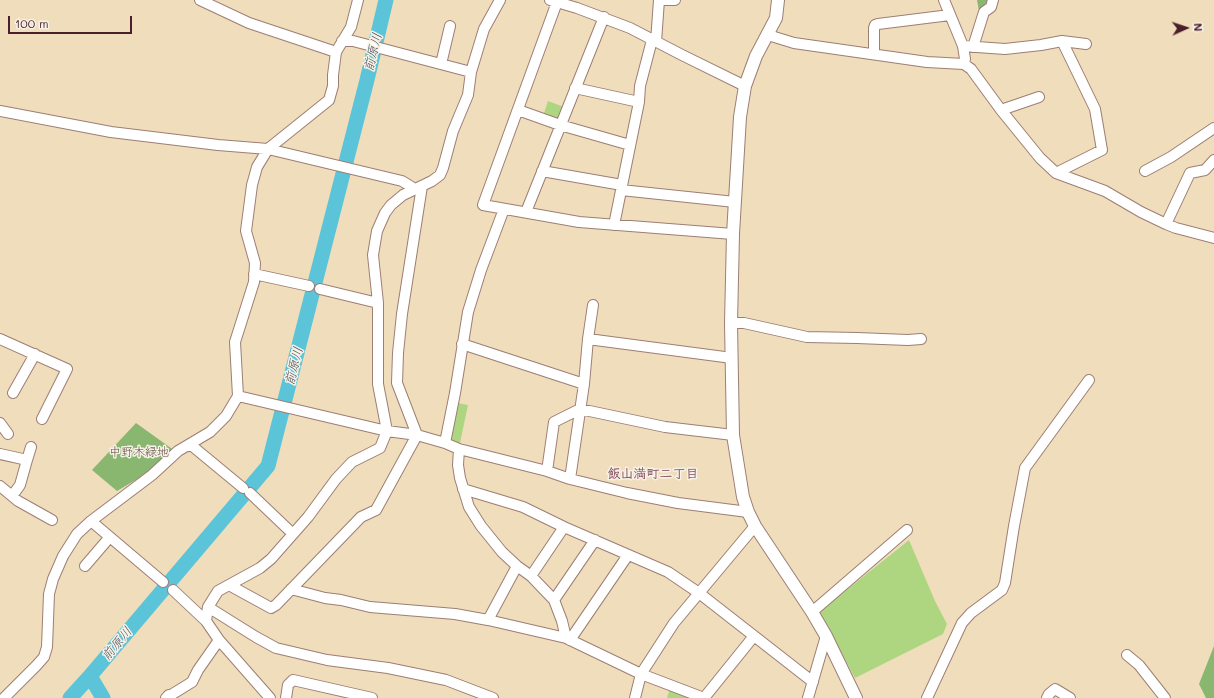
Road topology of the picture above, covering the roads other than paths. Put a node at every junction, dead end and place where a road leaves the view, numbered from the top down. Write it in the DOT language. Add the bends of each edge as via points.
graph roads {
  1 [pos="200,0"];
  2 [pos="358,0"];
  3 [pos="500,0"];
  4 [pos="675,0"];
  5 [pos="778,0"];
  6 [pos="944,0"];
  7 [pos="993,0"];
  8 [pos="553,1"];
  9 [pos="950,15"];
  10 [pos="604,17"];
  11 [pos="450,26"];
  12 [pos="768,35"];
  13 [pos="654,41"];
  14 [pos="1062,41"];
  15 [pos="342,42"];
  16 [pos="1086,44"];
  17 [pos="963,46"];
  18 [pos="973,47"];
  19 [pos="336,52"];
  20 [pos="874,54"];
  21 [pos="441,64"];
  22 [pos="964,64"];
  23 [pos="471,72"];
  24 [pos="745,86"];
  25 [pos="575,88"];
  26 [pos="1039,97"];
  27 [pos="639,102"];
  28 [pos="0,110"];
  29 [pos="518,110"];
  30 [pos="1001,110"];
  31 [pos="560,125"];
  32 [pos="1214,128"];
  33 [pos="630,145"];
  34 [pos="268,149"];
  35 [pos="1214,160"];
  36 [pos="542,171"];
  37 [pos="1145,171"];
  38 [pos="1056,173"];
  39 [pos="418,187"];
  40 [pos="621,187"];
  41 [pos="735,202"];
  42 [pos="504,209"];
  43 [pos="526,212"];
  44 [pos="614,224"];
  45 [pos="1166,224"];
  46 [pos="733,234"];
  47 [pos="1214,238"];
  48 [pos="254,274"];
  49 [pos="309,286"];
  50 [pos="320,289"];
  51 [pos="378,303"];
  52 [pos="593,305"];
  53 [pos="731,323"];
  54 [pos="921,338"];
  55 [pos="588,339"];
  56 [pos="0,340"];
  57 [pos="462,344"];
  58 [pos="35,354"];
  59 [pos="732,358"];
  60 [pos="1089,380"];
  61 [pos="584,384"];
  62 [pos="13,393"];
  63 [pos="238,396"];
  64 [pos="580,409"];
  65 [pos="42,419"];
  66 [pos="0,423"];
  67 [pos="387,430"];
  68 [pos="8,434"];
  69 [pos="417,435"];
  70 [pos="733,436"];
  71 [pos="444,442"];
  72 [pos="191,445"];
  73 [pos="31,447"];
  74 [pos="459,449"];
  75 [pos="0,454"];
  76 [pos="27,460"];
  77 [pos="547,471"];
  78 [pos="570,479"];
  79 [pos="0,486"];
  80 [pos="463,489"];
  81 [pos="12,496"];
  82 [pos="748,512"];
  83 [pos="52,520"];
  84 [pos="91,521"];
  85 [pos="755,526"];
  86 [pos="564,527"];
  87 [pos="907,530"];
  88 [pos="293,534"];
  89 [pos="109,538"];
  90 [pos="595,540"];
  91 [pos="628,555"];
  92 [pos="85,566"];
  93 [pos="517,566"];
  94 [pos="531,576"];
  95 [pos="163,582"];
  96 [pos="229,585"];
  97 [pos="291,588"];
  98 [pos="173,590"];
  99 [pos="699,593"];
  100 [pos="554,600"];
  101 [pos="208,606"];
  102 [pos="812,612"];
  103 [pos="206,620"];
  104 [pos="488,620"];
  105 [pos="754,636"];
  106 [pos="826,636"];
  107 [pos="568,639"];
  108 [pos="219,640"];
  109 [pos="1127,655"];
  110 [pos="642,674"];
  111 [pos="813,682"];
  112 [pos="8,697"];
  113 [pos="168,697"];
  114 [pos="270,698"];
  115 [pos="286,698"];
  116 [pos="372,698"];
  117 [pos="493,698"];
  118 [pos="635,698"];
  119 [pos="704,698"];
  120 [pos="808,698"];
  121 [pos="856,698"];
  122 [pos="927,698"];
  123 [pos="1047,698"];
  124 [pos="1070,698"];
  125 [pos="1165,698"];
  1 -- 19 [label="street" via="249,23"];
  2 -- 15 [label="street" via="351,27"];
  3 -- 23 [label="street" via="484,29"];
  4 -- 13 [label="street" via="659,0"];
  5 -- 12 [label="street" via="776,18"];
  6 -- 9 [label="street"];
  7 -- 18 [label="street" via="991,7 984,12"];
  8 -- 10 [label="street"];
  8 -- 29 [label="street"];
  9 -- 17 [label="street"];
  9 -- 20 [label="street" via="875,25"];
  10 -- 13 [label="street"];
  10 -- 25 [label="street"];
  11 -- 21 [label="street"];
  12 -- 20 [label="street" via="794,43"];
  12 -- 24 [label="street" via="756,56"];
  13 -- 24 [label="street"];
  13 -- 27 [label="street" via="640,86"];
  14 -- 16 [label="street"];
  14 -- 18 [label="street" via="1005,48"];
  14 -- 38 [label="street" via="1095,109 1102,150"];
  15 -- 19 [label="street"];
  15 -- 21 [label="street" via="353,41"];
  17 -- 18 [label="street"];
  17 -- 22 [label="street"];
  19 -- 34 [label="street" via="329,100"];
  20 -- 22 [label="street" via="927,62"];
  21 -- 23 [label="street"];
  22 -- 30 [label="street" via="971,69"];
  23 -- 39 [label="street" via="468,95 453,131 444,168 436,178"];
  24 -- 41 [label="street" via="740,117"];
  25 -- 27 [label="street"];
  25 -- 31 [label="street"];
  26 -- 30 [label="street"];
  27 -- 33 [label="street"];
  28 -- 34 [label="street" via="111,132"];
  29 -- 31 [label="street"];
  29 -- 42 [label="street" via="483,205"];
  30 -- 38 [label="street" via="1040,158"];
  31 -- 33 [label="street"];
  31 -- 36 [label="street"];
  32 -- 37 [label="street"];
  33 -- 40 [label="street"];
  34 -- 39 [label="street" via="402,180"];
  34 -- 48 [label="street" via="257,167 248,206 246,230 255,263"];
  35 -- 45 [label="street" via="1205,170 1190,173"];
  36 -- 40 [label="street"];
  36 -- 43 [label="street"];
  38 -- 45 [label="street" via="1105,191"];
  39 -- 51 [label="street" via="391,205 377,231 373,254"];
  39 -- 69 [label="street" via="402,314 397,383"];
  40 -- 41 [label="street"];
  40 -- 44 [label="street"];
  41 -- 46 [label="street"];
  42 -- 43 [label="street"];
  42 -- 57 [label="street" via="476,286"];
  43 -- 44 [label="street" via="579,222"];
  44 -- 46 [label="street"];
  45 -- 47 [label="street"];
  46 -- 53 [label="street"];
  48 -- 49 [label="street"];
  48 -- 63 [label="street" via="254,282 235,342"];
  50 -- 51 [label="street"];
  51 -- 67 [label="street" via="378,384"];
  52 -- 55 [label="street"];
  53 -- 54 [label="street" via="744,323 807,338"];
  53 -- 59 [label="street"];
  55 -- 59 [label="street"];
  55 -- 61 [label="street"];
  56 -- 58 [label="street"];
  57 -- 61 [label="street"];
  57 -- 71 [label="street"];
  58 -- 62 [label="street"];
  58 -- 65 [label="street" via="67,369"];
  59 -- 70 [label="street"];
  60 -- 122 [label="street" via="1025,468 1006,583 1002,590 962,623"];
  61 -- 64 [label="street"];
  63 -- 67 [label="street"];
  63 -- 72 [label="street" via="226,416 210,432"];
  64 -- 70 [label="street" via="665,427"];
  64 -- 77 [label="street" via="554,422"];
  64 -- 78 [label="street"];
  66 -- 68 [label="street"];
  67 -- 69 [label="street"];
  67 -- 88 [label="street" via="380,448 352,462"];
  69 -- 71 [label="street"];
  69 -- 97 [label="street" via="376,510 362,517"];
  70 -- 82 [label="street" via="743,498"];
  71 -- 74 [label="street"];
  72 -- 84 [label="street" via="178,451 152,475"];
  72 -- 88 [label="street" via="247,491"];
  73 -- 76 [label="street"];
  74 -- 77 [label="street"];
  74 -- 80 [label="street" via="458,465"];
  75 -- 76 [label="street"];
  76 -- 81 [label="street" via="20,485"];
  77 -- 78 [label="street"];
  78 -- 82 [label="street" via="678,503"];
  79 -- 81 [label="street"];
  80 -- 86 [label="street" via="523,507"];
  80 -- 93 [label="street" via="469,507 480,526"];
  81 -- 83 [label="street"];
  82 -- 85 [label="street"];
  84 -- 89 [label="street"];
  84 -- 112 [label="street" via="77,534 53,579 49,594 47,647 44,656"];
  85 -- 99 [label="street"];
  85 -- 102 [label="street"];
  86 -- 90 [label="street"];
  86 -- 94 [label="street"];
  87 -- 102 [label="street"];
  88 -- 96 [label="street" via="260,568"];
  89 -- 92 [label="street"];
  89 -- 95 [label="street"];
  90 -- 91 [label="street"];
  90 -- 100 [label="street"];
  91 -- 99 [label="street" via="668,572"];
  91 -- 107 [label="street"];
  93 -- 94 [label="street"];
  93 -- 104 [label="street"];
  94 -- 100 [label="street"];
  96 -- 97 [label="street" via="271,608 276,606"];
  96 -- 101 [label="street" via="218,591"];
  97 -- 104 [label="street" via="370,607 455,614"];
  98 -- 103 [label="street"];
  99 -- 105 [label="street"];
  99 -- 110 [label="street" via="674,623"];
  100 -- 107 [label="street"];
  101 -- 103 [label="street"];
  101 -- 117 [label="street" via="276,648 327,660 388,668 446,680"];
  102 -- 106 [label="street"];
  103 -- 108 [label="street"];
  104 -- 107 [label="street"];
  105 -- 111 [label="street"];
  105 -- 119 [label="street"];
  106 -- 111 [label="street"];
  106 -- 121 [label="street"];
  107 -- 110 [label="street"];
  108 -- 113 [label="street" via="192,682"];
  108 -- 114 [label="street"];
  109 -- 125 [label="street" via="1139,665"];
  110 -- 118 [label="street"];
  110 -- 119 [label="street"];
  111 -- 120 [label="street"];
  115 -- 116 [label="street" via="288,685 293,680"];
  123 -- 124 [label="street" via="1055,689"];
}
